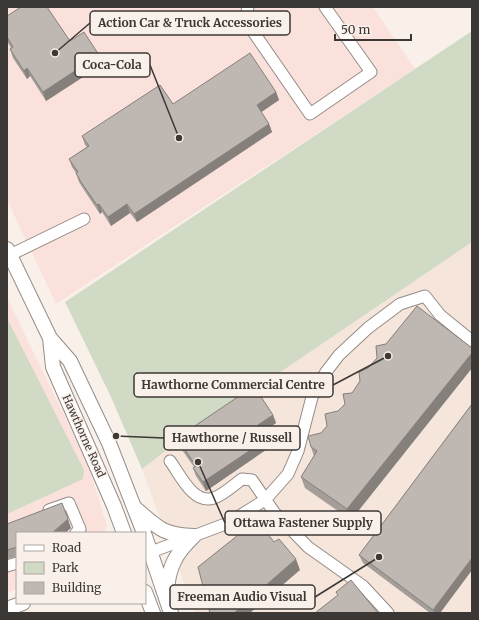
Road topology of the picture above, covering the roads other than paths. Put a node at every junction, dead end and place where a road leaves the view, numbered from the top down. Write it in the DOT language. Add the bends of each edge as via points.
graph roads {
  1 [pos="248,7"];
  2 [pos="325,7"];
  3 [pos="84,219"];
  4 [pos="8,252"];
  5 [pos="50,338"];
  6 [pos="472,341"];
  7 [pos="170,461"];
  8 [pos="265,500"];
  9 [pos="114,506"];
  10 [pos="134,507"];
  11 [pos="41,513"];
  12 [pos="77,532"];
  13 [pos="114,532"];
  14 [pos="124,532"];
  15 [pos="144,532"];
  16 [pos="194,536"];
  17 [pos="146,542"];
  18 [pos="148,554"];
  19 [pos="146,595"];
  20 [pos="166,598"];
  21 [pos="20,604"];
  22 [pos="143,604"];
  23 [pos="7,609"];
  24 [pos="152,613"];
  25 [pos="171,613"];
  26 [pos="388,613"];
  1 -- 2 [label="lane" via="245,20 310,114 371,72"];
  3 -- 4 [label="lane"];
  4 -- 5 [label="main road, Hawthorne Road"];
  5 -- 9 [label="main road, Hawthorne Road" via="53,367"];
  5 -- 10 [label="main road, Hawthorne Road" via="70,361"];
  6 -- 8 [label="lane" via="440,316 425,296 400,304 368,328 339,354 326,372 312,397 298,451 288,474"];
  7 -- 8 [label="lane" via="192,493 206,499 214,498 242,479 252,480"];
  8 -- 16 [label="lane" via="228,523"];
  8 -- 26 [label="lane" via="308,547 363,586"];
  9 -- 13 [label="main road"];
  9 -- 14 [label="main road, Hawthorne Road"];
  10 -- 15 [label="main road, Hawthorne Road"];
  10 -- 16 [label="main road" via="162,530 175,535"];
  11 -- 12 [label="lane" via="69,503 80,529"];
  16 -- 18 [label="lane"];
  16 -- 20 [label="main road" via="181,548 172,563"];
  17 -- 18 [label="main road"];
  18 -- 20 [label="main road"];
  19 -- 24 [label="main road"];
  20 -- 25 [label="main road"];
  21 -- 23 [label="main road"];
  22 -- 24 [label="main road"];
}
